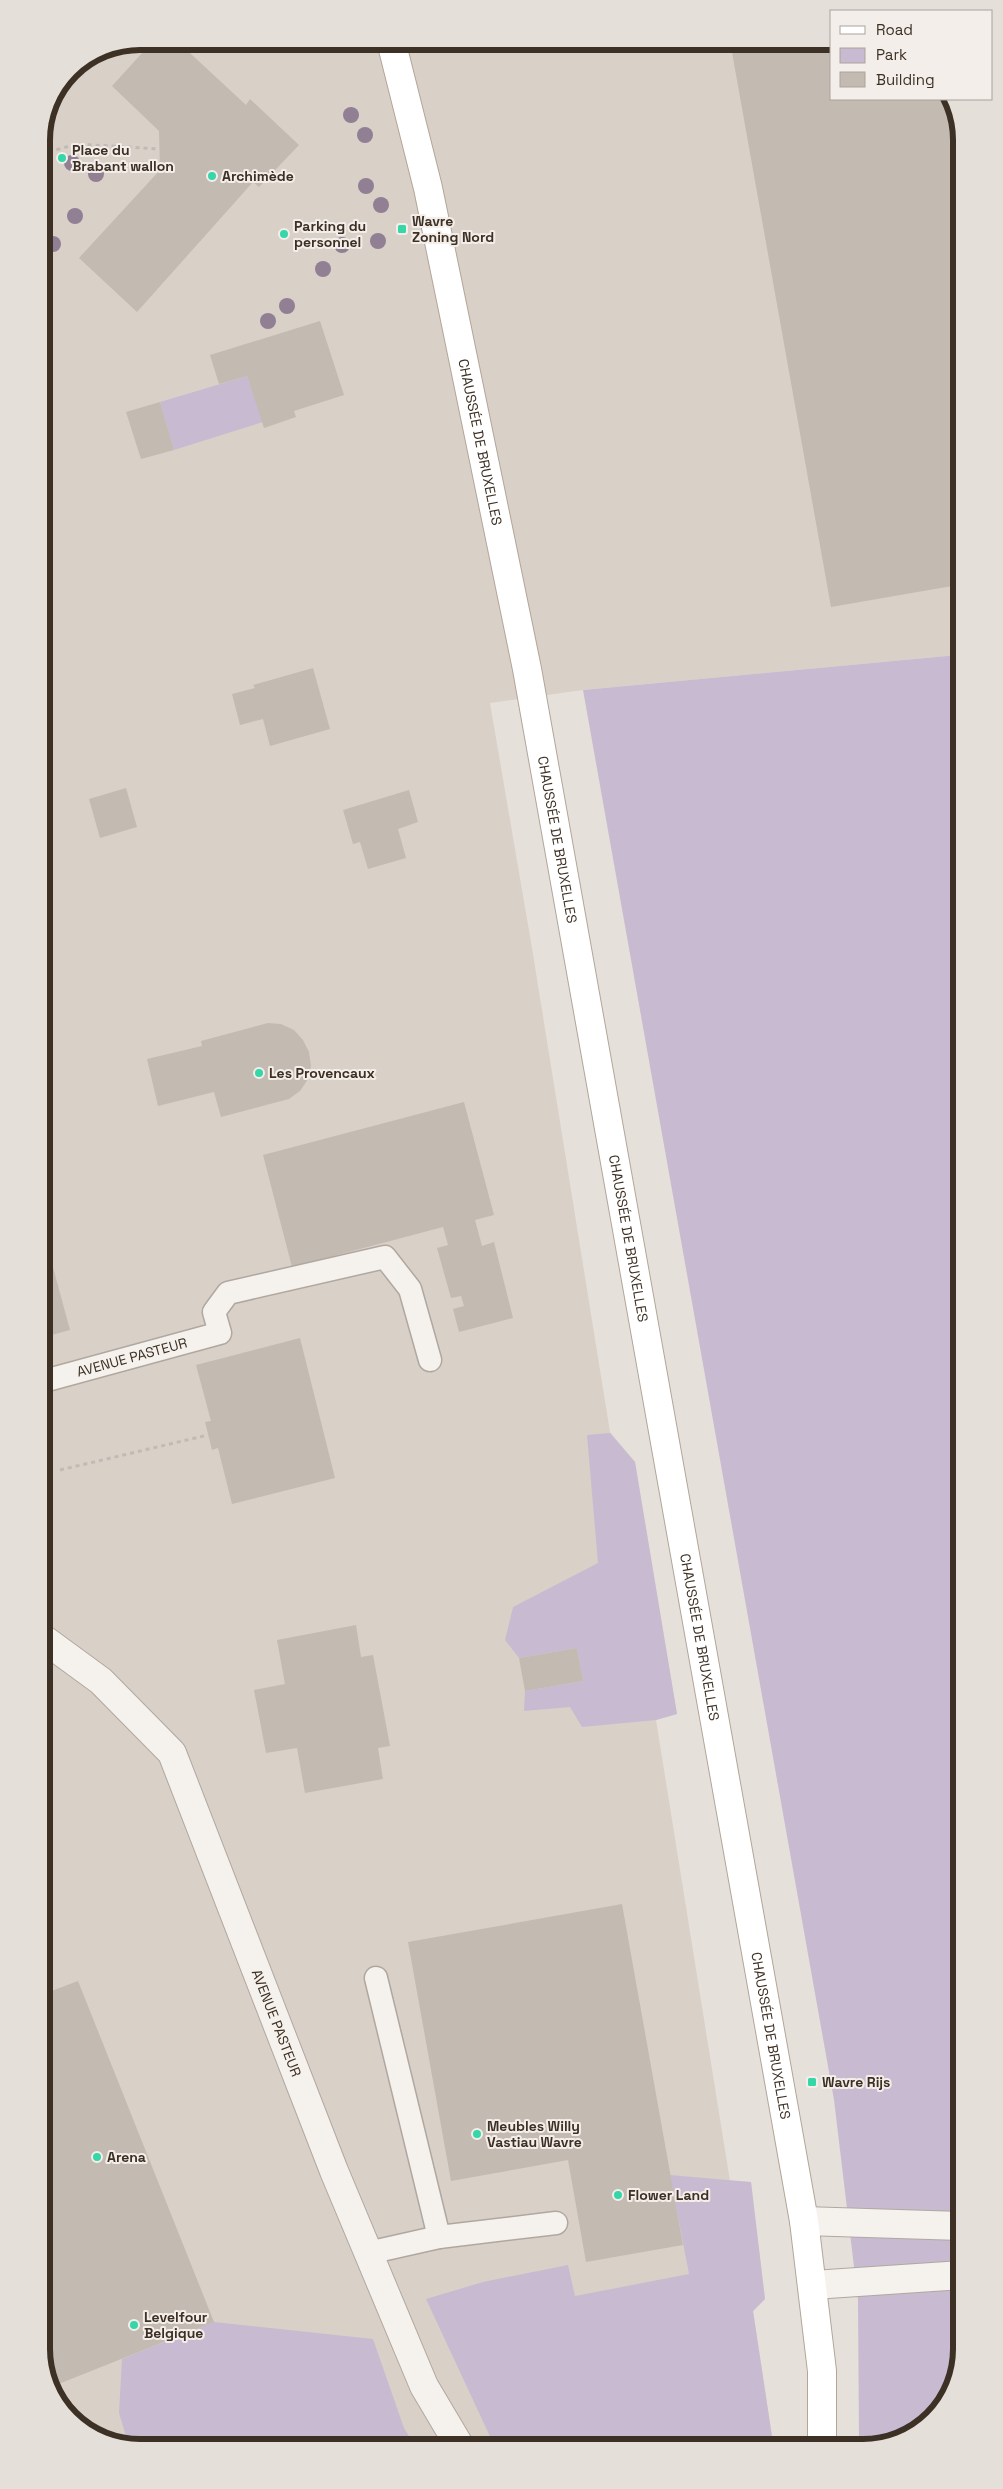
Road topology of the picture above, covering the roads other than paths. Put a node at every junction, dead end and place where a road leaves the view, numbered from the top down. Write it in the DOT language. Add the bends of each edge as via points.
graph roads {
  1 [pos="393,50"];
  2 [pos="430,1360"];
  3 [pos="50,1379"];
  4 [pos="50,1644"];
  5 [pos="376,1978"];
  6 [pos="804,2221"];
  7 [pos="556,2223"];
  8 [pos="953,2226"];
  9 [pos="439,2237"];
  10 [pos="368,2253"];
  11 [pos="953,2276"];
  12 [pos="813,2285"];
  13 [pos="455,2439"];
  14 [pos="822,2439"];
  1 -- 6 [label="main road, CHAUSSÉE DE BRUXELLES" via="428,188 527,669"];
  2 -- 3 [label="lane, AVENUE PASTEUR" via="410,1289 385,1257 228,1293 214,1312 220,1333"];
  4 -- 10 [label="street, AVENUE PASTEUR" via="100,1681 172,1753"];
  5 -- 9 [label="lane"];
  6 -- 8 [label="street"];
  6 -- 12 [label="main road, CHAUSSÉE DE BRUXELLES"];
  7 -- 9 [label="lane"];
  9 -- 10 [label="lane"];
  10 -- 13 [label="street, AVENUE PASTEUR" via="424,2386"];
  11 -- 12 [label="street"];
  12 -- 14 [label="main road, CHAUSSÉE DE BRUXELLES" via="822,2371"];
}
